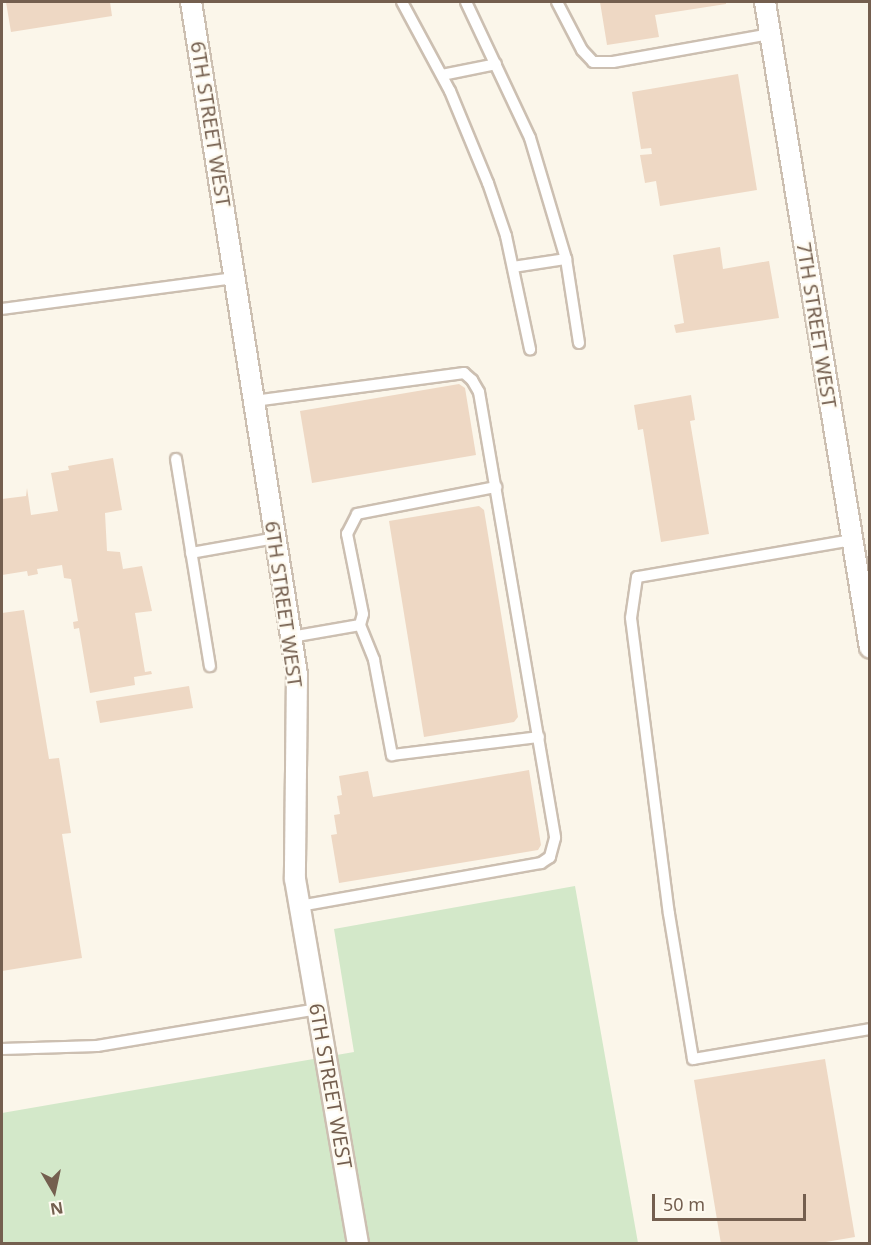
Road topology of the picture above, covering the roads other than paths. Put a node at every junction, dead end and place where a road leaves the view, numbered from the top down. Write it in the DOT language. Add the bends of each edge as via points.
graph roads {
  1 [pos="191,2"];
  2 [pos="402,2"];
  3 [pos="466,2"];
  4 [pos="557,2"];
  5 [pos="765,2"];
  6 [pos="770,34"];
  7 [pos="496,64"];
  8 [pos="442,75"];
  9 [pos="566,260"];
  10 [pos="513,267"];
  11 [pos="235,278"];
  12 [pos="2,309"];
  13 [pos="579,343"];
  14 [pos="530,349"];
  15 [pos="254,401"];
  16 [pos="176,459"];
  17 [pos="495,487"];
  18 [pos="276,538"];
  19 [pos="852,540"];
  20 [pos="191,553"];
  21 [pos="360,625"];
  22 [pos="291,637"];
  23 [pos="870,648"];
  24 [pos="210,666"];
  25 [pos="539,737"];
  26 [pos="299,906"];
  27 [pos="318,1009"];
  28 [pos="870,1029"];
  29 [pos="2,1049"];
  30 [pos="358,1244"];
  1 -- 11 [label="street, 6TH STREET WEST"];
  2 -- 8 [label="lane"];
  3 -- 7 [label="lane"];
  4 -- 6 [label="lane" via="582,50 593,62 613,62"];
  5 -- 6 [label="street, 7TH STREET WEST"];
  6 -- 19 [label="street, 7TH STREET WEST"];
  7 -- 8 [label="lane"];
  7 -- 9 [label="lane" via="530,138"];
  8 -- 10 [label="lane" via="488,183"];
  9 -- 10 [label="lane"];
  9 -- 13 [label="lane"];
  10 -- 14 [label="lane"];
  11 -- 12 [label="lane"];
  11 -- 15 [label="street, 6TH STREET WEST"];
  15 -- 17 [label="lane" via="464,373 479,392"];
  15 -- 18 [label="street, 6TH STREET WEST"];
  16 -- 20 [label="lane"];
  17 -- 21 [label="lane" via="357,514 347,534 363,614"];
  17 -- 25 [label="lane"];
  18 -- 20 [label="lane"];
  18 -- 22 [label="street, 6TH STREET WEST"];
  19 -- 23 [label="street, 7TH STREET WEST"];
  19 -- 28 [label="lane" via="637,577 631,618 669,914 693,1059"];
  20 -- 24 [label="lane"];
  21 -- 22 [label="lane"];
  21 -- 25 [label="lane" via="374,660 392,755"];
  22 -- 26 [label="street, 6TH STREET WEST" via="297,674 295,879"];
  25 -- 26 [label="lane" via="555,838 550,857 532,865"];
  26 -- 27 [label="street, 6TH STREET WEST"];
  27 -- 29 [label="lane" via="97,1046"];
  27 -- 30 [label="street, 6TH STREET WEST"];
}
